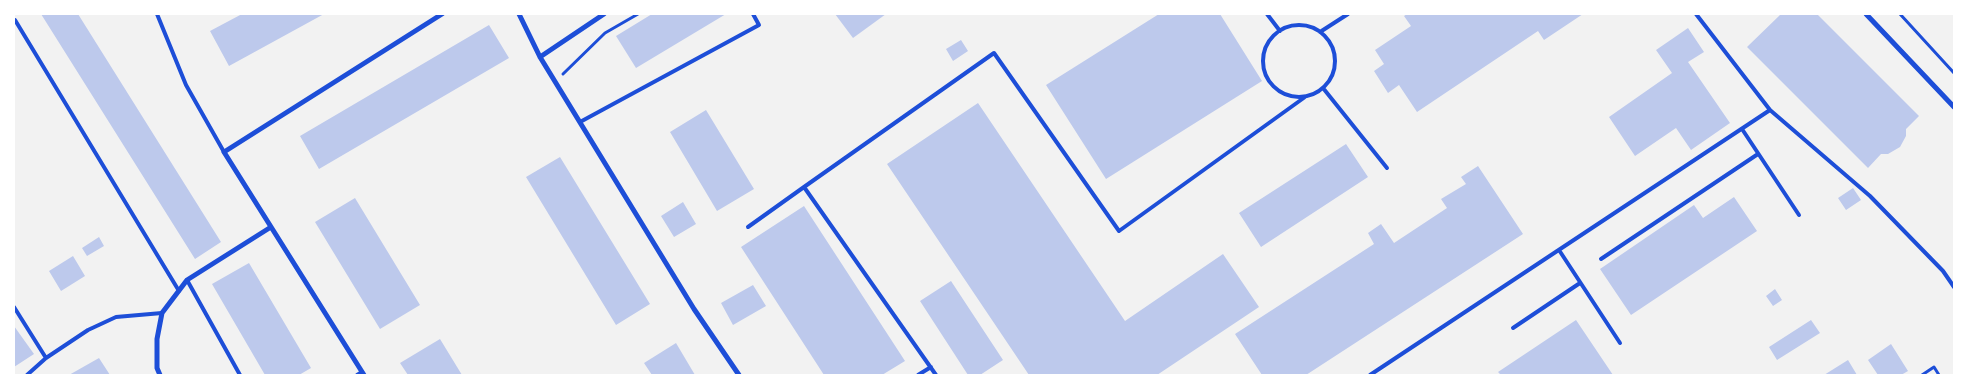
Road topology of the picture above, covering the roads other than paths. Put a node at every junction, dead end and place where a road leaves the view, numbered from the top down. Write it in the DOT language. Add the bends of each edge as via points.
graph roads {
  1 [pos="157,14"];
  2 [pos="442,14"];
  3 [pos="519,14"];
  4 [pos="604,14"];
  5 [pos="753,14"];
  6 [pos="1267,14"];
  7 [pos="1348,14"];
  8 [pos="1696,14"];
  9 [pos="1866,14"];
  10 [pos="15,20"];
  11 [pos="1280,30"];
  12 [pos="1320,32"];
  13 [pos="540,57"];
  14 [pos="1323,88"];
  15 [pos="1305,97"];
  16 [pos="1954,107"];
  17 [pos="1770,110"];
  18 [pos="580,122"];
  19 [pos="1742,129"];
  20 [pos="224,152"];
  21 [pos="1758,154"];
  22 [pos="1387,168"];
  23 [pos="804,187"];
  24 [pos="1799,215"];
  25 [pos="271,227"];
  26 [pos="748,227"];
  27 [pos="1559,250"];
  28 [pos="1601,259"];
  29 [pos="187,280"];
  30 [pos="1580,283"];
  31 [pos="1954,287"];
  32 [pos="180,292"];
  33 [pos="14,307"];
  34 [pos="162,313"];
  35 [pos="1513,328"];
  36 [pos="1620,344"];
  37 [pos="46,358"];
  38 [pos="930,366"];
  39 [pos="361,374"];
  40 [pos="28,375"];
  41 [pos="160,375"];
  42 [pos="240,375"];
  43 [pos="739,375"];
  44 [pos="918,375"];
  45 [pos="936,375"];
  46 [pos="1370,375"];
  1 -- 20 [label="lane" via="186,85"];
  2 -- 20 [label="street"];
  3 -- 13 [label="street"];
  4 -- 13 [label="street"];
  5 -- 18 [label="lane" via="759,25"];
  6 -- 11 [label="lane"];
  7 -- 12 [label="lane"];
  8 -- 17 [label="lane"];
  9 -- 16 [label="street"];
  10 -- 32 [label="lane"];
  11 -- 12 [label="lane" via="1300,25"];
  11 -- 15 [label="lane" via="1266,47 1264,69 1274,88 1283,94"];
  12 -- 14 [label="lane" via="1330,44 1335,60 1334,70"];
  13 -- 18 [label="street"];
  14 -- 15 [label="lane"];
  14 -- 22 [label="lane"];
  15 -- 23 [label="lane" via="1119,231 994,53"];
  17 -- 19 [label="lane"];
  17 -- 31 [label="lane" via="1870,196 1943,271"];
  18 -- 43 [label="street" via="694,309"];
  19 -- 21 [label="lane"];
  19 -- 27 [label="lane"];
  20 -- 25 [label="street"];
  21 -- 24 [label="lane"];
  21 -- 28 [label="lane"];
  23 -- 26 [label="lane"];
  23 -- 38 [label="lane"];
  25 -- 29 [label="street"];
  25 -- 39 [label="street"];
  27 -- 30 [label="lane"];
  27 -- 46 [label="lane"];
  29 -- 32 [label="street"];
  29 -- 42 [label="lane"];
  30 -- 35 [label="lane"];
  30 -- 36 [label="lane"];
  32 -- 34 [label="street"];
  33 -- 37 [label="lane"];
  34 -- 37 [label="lane" via="116,317 88,330"];
  34 -- 41 [label="street" via="157,339"];
  37 -- 40 [label="lane"];
  38 -- 44 [label="lane"];
  38 -- 45 [label="lane"];
}
